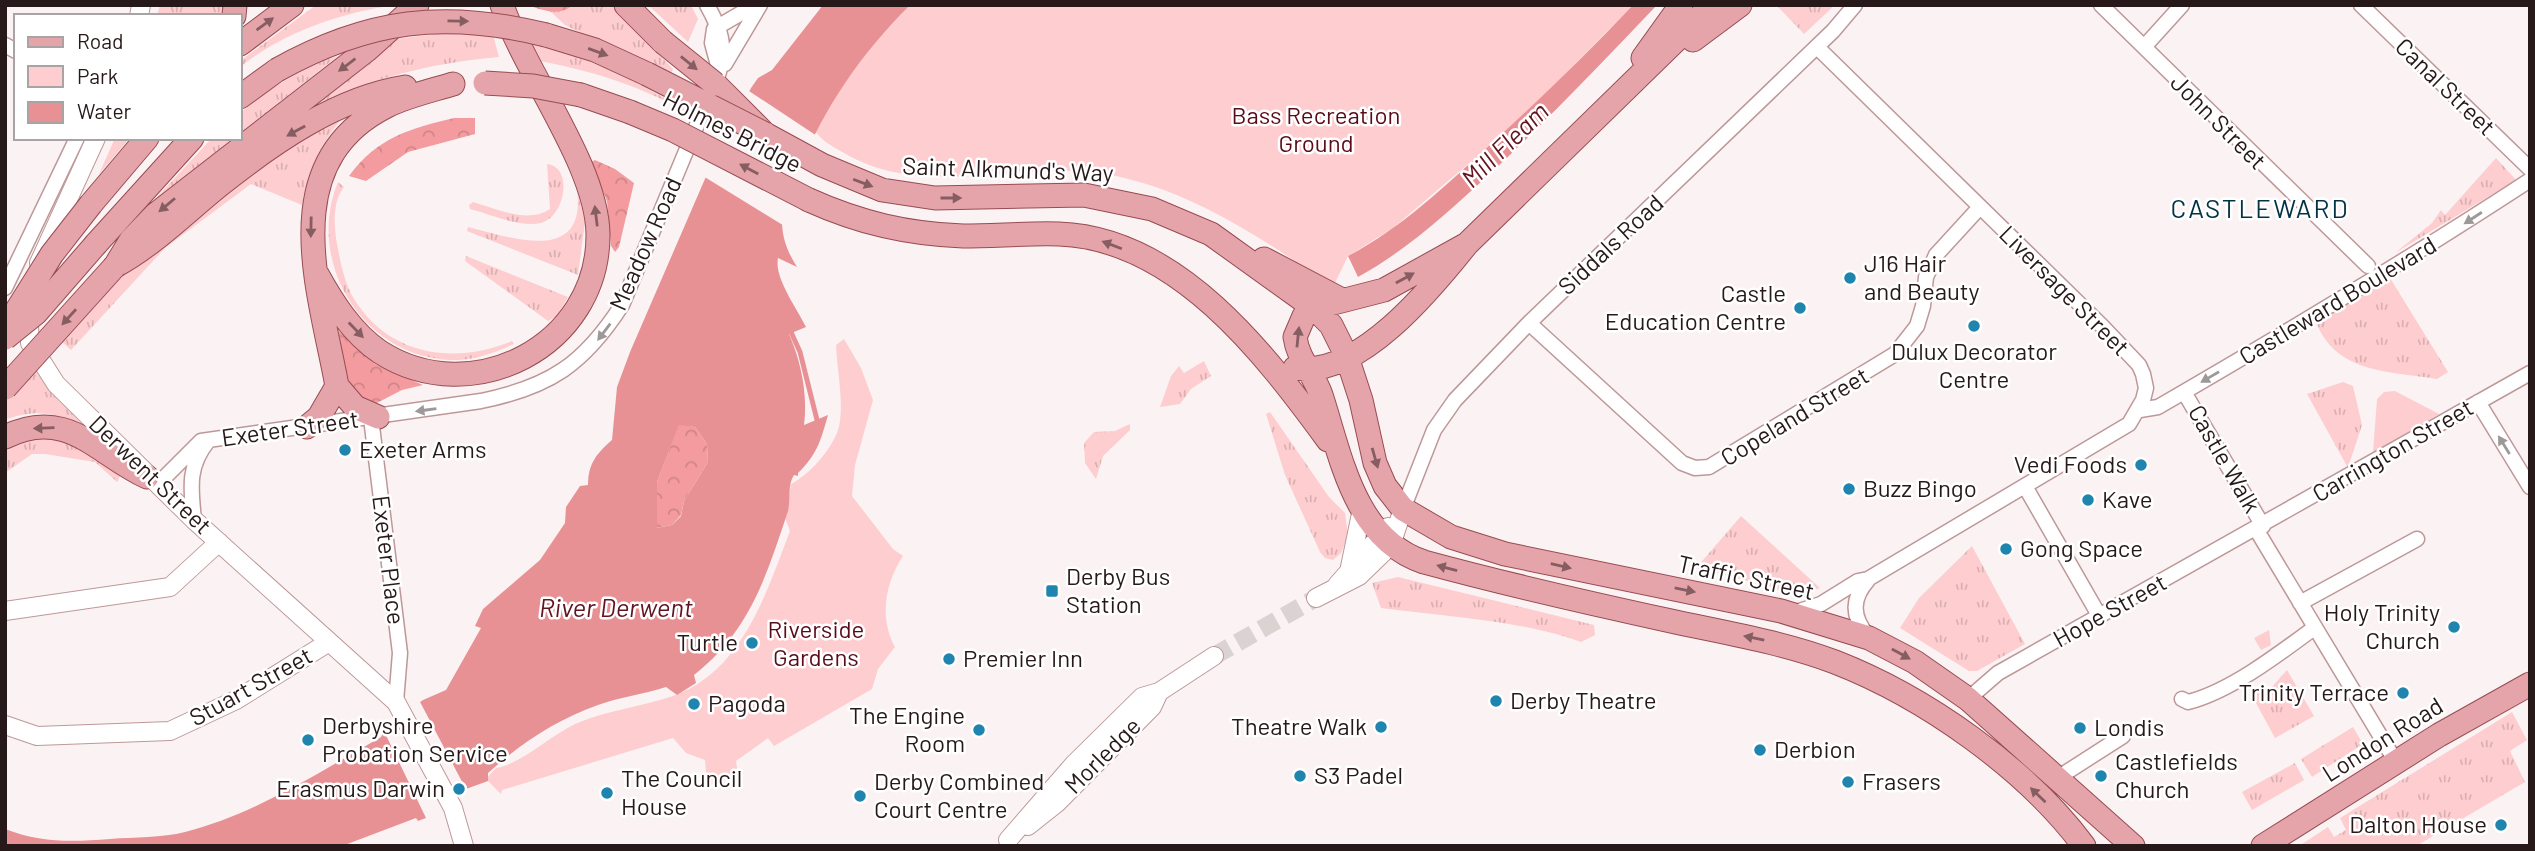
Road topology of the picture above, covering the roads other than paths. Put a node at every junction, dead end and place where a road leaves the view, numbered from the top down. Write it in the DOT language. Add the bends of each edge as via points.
graph roads {
  1 [pos="292,5"];
  2 [pos="417,5"];
  3 [pos="502,5"];
  4 [pos="626,5"];
  5 [pos="707,5"];
  6 [pos="755,5"];
  7 [pos="760,5"];
  8 [pos="1681,5"];
  9 [pos="1712,5"];
  10 [pos="1740,5"];
  11 [pos="1854,5"];
  12 [pos="2101,5"];
  13 [pos="2182,5"];
  14 [pos="2361,5"];
  15 [pos="718,25"];
  16 [pos="242,42"];
  17 [pos="1817,47"];
  18 [pos="2144,47"];
  19 [pos="719,72"];
  20 [pos="453,84"];
  21 [pos="242,96"];
  22 [pos="1615,98"];
  23 [pos="765,134"];
  24 [pos="76,140"];
  25 [pos="95,140"];
  26 [pos="146,140"];
  27 [pos="190,140"];
  28 [pos="822,165"];
  29 [pos="2530,169"];
  30 [pos="2530,180"];
  31 [pos="80,200"];
  32 [pos="1980,207"];
  33 [pos="1211,234"];
  34 [pos="1467,244"];
  35 [pos="115,266"];
  36 [pos="2368,266"];
  37 [pos="317,274"];
  38 [pos="5,288"];
  39 [pos="1342,300"];
  40 [pos="1314,308"];
  41 [pos="1529,323"];
  42 [pos="5,330"];
  43 [pos="5,338"];
  44 [pos="1377,338"];
  45 [pos="1347,357"];
  46 [pos="1269,360"];
  47 [pos="1306,370"];
  48 [pos="2530,373"];
  49 [pos="337,386"];
  50 [pos="5,388"];
  51 [pos="2184,392"];
  52 [pos="1361,400"];
  53 [pos="2477,402"];
  54 [pos="2140,410"];
  55 [pos="374,417"];
  56 [pos="307,427"];
  57 [pos="5,438"];
  58 [pos="209,440"];
  59 [pos="1336,451"];
  60 [pos="152,481"];
  61 [pos="2530,487"];
  62 [pos="2026,488"];
  63 [pos="1362,509"];
  64 [pos="1403,509"];
  65 [pos="194,520"];
  66 [pos="2260,528"];
  67 [pos="2417,539"];
  68 [pos="1386,540"];
  69 [pos="219,542"];
  70 [pos="1350,567"];
  71 [pos="1868,579"];
  72 [pos="1335,587"];
  73 [pos="1316,598"];
  74 [pos="2300,603"];
  75 [pos="5,611"];
  76 [pos="1792,614"];
  77 [pos="2100,617"];
  78 [pos="2314,628"];
  79 [pos="1869,638"];
  80 [pos="329,642"];
  81 [pos="1214,656"];
  82 [pos="2530,684"];
  83 [pos="1968,699"];
  84 [pos="2182,699"];
  85 [pos="398,706"];
  86 [pos="5,725"];
  87 [pos="2123,736"];
  88 [pos="2396,762"];
  89 [pos="2059,778"];
  90 [pos="1005,843"];
  91 [pos="2263,845"];
  92 [pos="464,846"];
  93 [pos="2084,846"];
  94 [pos="2133,846"];
  16 -- 1 [label="main road, one-way"];
  2 -- 35 [label="main road, one-way" via="367,50 156,214 131,240"];
  37 -- 3 [label="main road, one-way" via="347,321 369,344 401,363 436,375 474,375 514,364 550,342 580,303 592,277 598,236 590,186 522,55"];
  4 -- 23 [label="main road, one-way, bridge"];
  5 -- 15 [label="street"];
  6 -- 15 [label="street"];
  7 -- 19 [label="street, Meadow Road"];
  8 -- 22 [label="main road"];
  9 -- 22 [label="main road"];
  10 -- 22 [label="main road"];
  11 -- 17 [label="street, Siddals Road"];
  12 -- 18 [label="street, John Street"];
  13 -- 18 [label="street"];
  14 -- 29 [label="street, Canal Street"];
  15 -- 19 [label="street" via="711,36"];
  17 -- 32 [label="street, Liversage Street"];
  17 -- 41 [label="street, Siddals Road"];
  18 -- 36 [label="street, John Street"];
  19 -- 55 [label="street, Meadow Road, one-way" via="622,305 604,334 568,369 526,391"];
  20 -- 35 [label="main road, one-way" via="392,89 324,116 221,184 141,251"];
  20 -- 37 [label="main road, one-way" via="387,106 343,142 323,174 313,206 310,227"];
  46 -- 20 [label="main road, Holmes Bridge, one-way, bridge" via="1226,317 1173,275 1100,240 1060,234 966,236 869,224 809,201 630,111 533,86"];
  21 -- 23 [label="main road, one-way, bridge" via="315,49 355,34 412,21 469,21 546,35 595,50"];
  22 -- 34 [label="main road"];
  23 -- 28 [label="main road, Holmes Bridge"];
  24 -- 38 [label="street"];
  25 -- 31 [label="street, Derwent Street"];
  26 -- 31 [label="main road"];
  27 -- 43 [label="main road, bridge" via="36,313"];
  28 -- 33 [label="main road, Saint Alkmund's Way, one-way" via="881,190 906,195 968,198 1049,193 1127,202"];
  30 -- 51 [label="street, Castleward Boulevard, one-way" via="2394,269"];
  31 -- 42 [label="main road, bridge"];
  31 -- 60 [label="street, Derwent Street" via="41,256 28,313 30,343 56,384"];
  32 -- 41 [label="street, Copeland Street" via="1936,255 1926,277 1917,327 1895,355 1710,467 1682,463"];
  32 -- 54 [label="street, Liversage Street" via="2139,365 2146,388"];
  33 -- 39 [label="main road"];
  33 -- 40 [label="main road, Saint Alkmund's Way"];
  39 -- 34 [label="main road, one-way" via="1384,290"];
  34 -- 44 [label="main road" via="1433,288"];
  35 -- 50 [label="main road, one-way, bridge"];
  37 -- 49 [label="main road"];
  39 -- 40 [label="main road"];
  40 -- 45 [label="main road, Saint Alkmund's Way" via="1331,325"];
  47 -- 40 [label="main road, one-way" via="1295,337 1304,316"];
  41 -- 64 [label="street, Siddals Road" via="1443,414"];
  44 -- 45 [label="main road"];
  44 -- 52 [label="main road"];
  45 -- 47 [label="main road" via="1328,367"];
  45 -- 52 [label="main road, Saint Alkmund's Way"];
  46 -- 47 [label="main road"];
  46 -- 59 [label="main road"];
  47 -- 59 [label="main road" via="1320,392"];
  48 -- 53 [label="street, Carrington Street"];
  49 -- 55 [label="main road" via="355,407"];
  49 -- 56 [label="main road" via="319,417"];
  51 -- 54 [label="street, Castleward Boulevard" via="2158,407"];
  51 -- 66 [label="street, Castle Walk"];
  52 -- 64 [label="main road, Traffic Street, one-way" via="1375,463"];
  61 -- 53 [label="street, one-way"];
  53 -- 66 [label="street, Carrington Street"];
  54 -- 62 [label="street" via="2129,424"];
  55 -- 56 [label="street, Exeter Street"];
  55 -- 85 [label="street, Exeter Place" via="400,653"];
  56 -- 58 [label="street, Exeter Street"];
  60 -- 57 [label="main road, one-way" via="69,430 29,428"];
  58 -- 60 [label="street, Exeter Street" via="195,444"];
  58 -- 65 [label="street, Exeter Street" via="196,457 190,479"];
  59 -- 63 [label="main road"];
  60 -- 65 [label="street, Derwent Street"];
  62 -- 71 [label="street"];
  62 -- 77 [label="street"];
  63 -- 68 [label="main road"];
  63 -- 70 [label="street"];
  64 -- 68 [label="street, Siddals Road"];
  64 -- 76 [label="main road, Traffic Street, one-way" via="1432,529 1471,545"];
  65 -- 69 [label="street, Derwent Street"];
  66 -- 74 [label="street, Castle Walk"];
  66 -- 77 [label="street, Hope Street"];
  67 -- 74 [label="street"];
  68 -- 70 [label="street"];
  68 -- 72 [label="street" via="1359,576"];
  93 -- 68 [label="main road, one-way" via="2029,786 1985,750 1941,718 1856,671 1771,642 1424,562"];
  69 -- 75 [label="street" via="170,587"];
  69 -- 80 [label="street, Derwent Street"];
  70 -- 72 [label="street"];
  71 -- 76 [label="street"];
  71 -- 79 [label="street" via="1857,594 1855,607"];
  72 -- 73 [label="street"];
  74 -- 78 [label="street, Castle Walk"];
  76 -- 79 [label="main road, Traffic Street"];
  77 -- 83 [label="street, Hope Street" via="1998,673"];
  78 -- 84 [label="street" via="2203,699"];
  78 -- 88 [label="street, Castle Walk"];
  79 -- 83 [label="main road, Traffic Street, one-way" via="1924,667"];
  80 -- 85 [label="street, Derwent Street"];
  80 -- 86 [label="street, Stuart Street" via="236,700 170,731 37,736"];
  81 -- 90 [label="street, Morledge" via="1159,692 1142,697"];
  82 -- 88 [label="main road, London Road"];
  83 -- 89 [label="main road, Traffic Street"];
  85 -- 92 [label="street, Derwent Street" via="453,808"];
  87 -- 89 [label="street"];
  88 -- 91 [label="main road, London Road"];
  89 -- 94 [label="main road, Traffic Street"];
}
